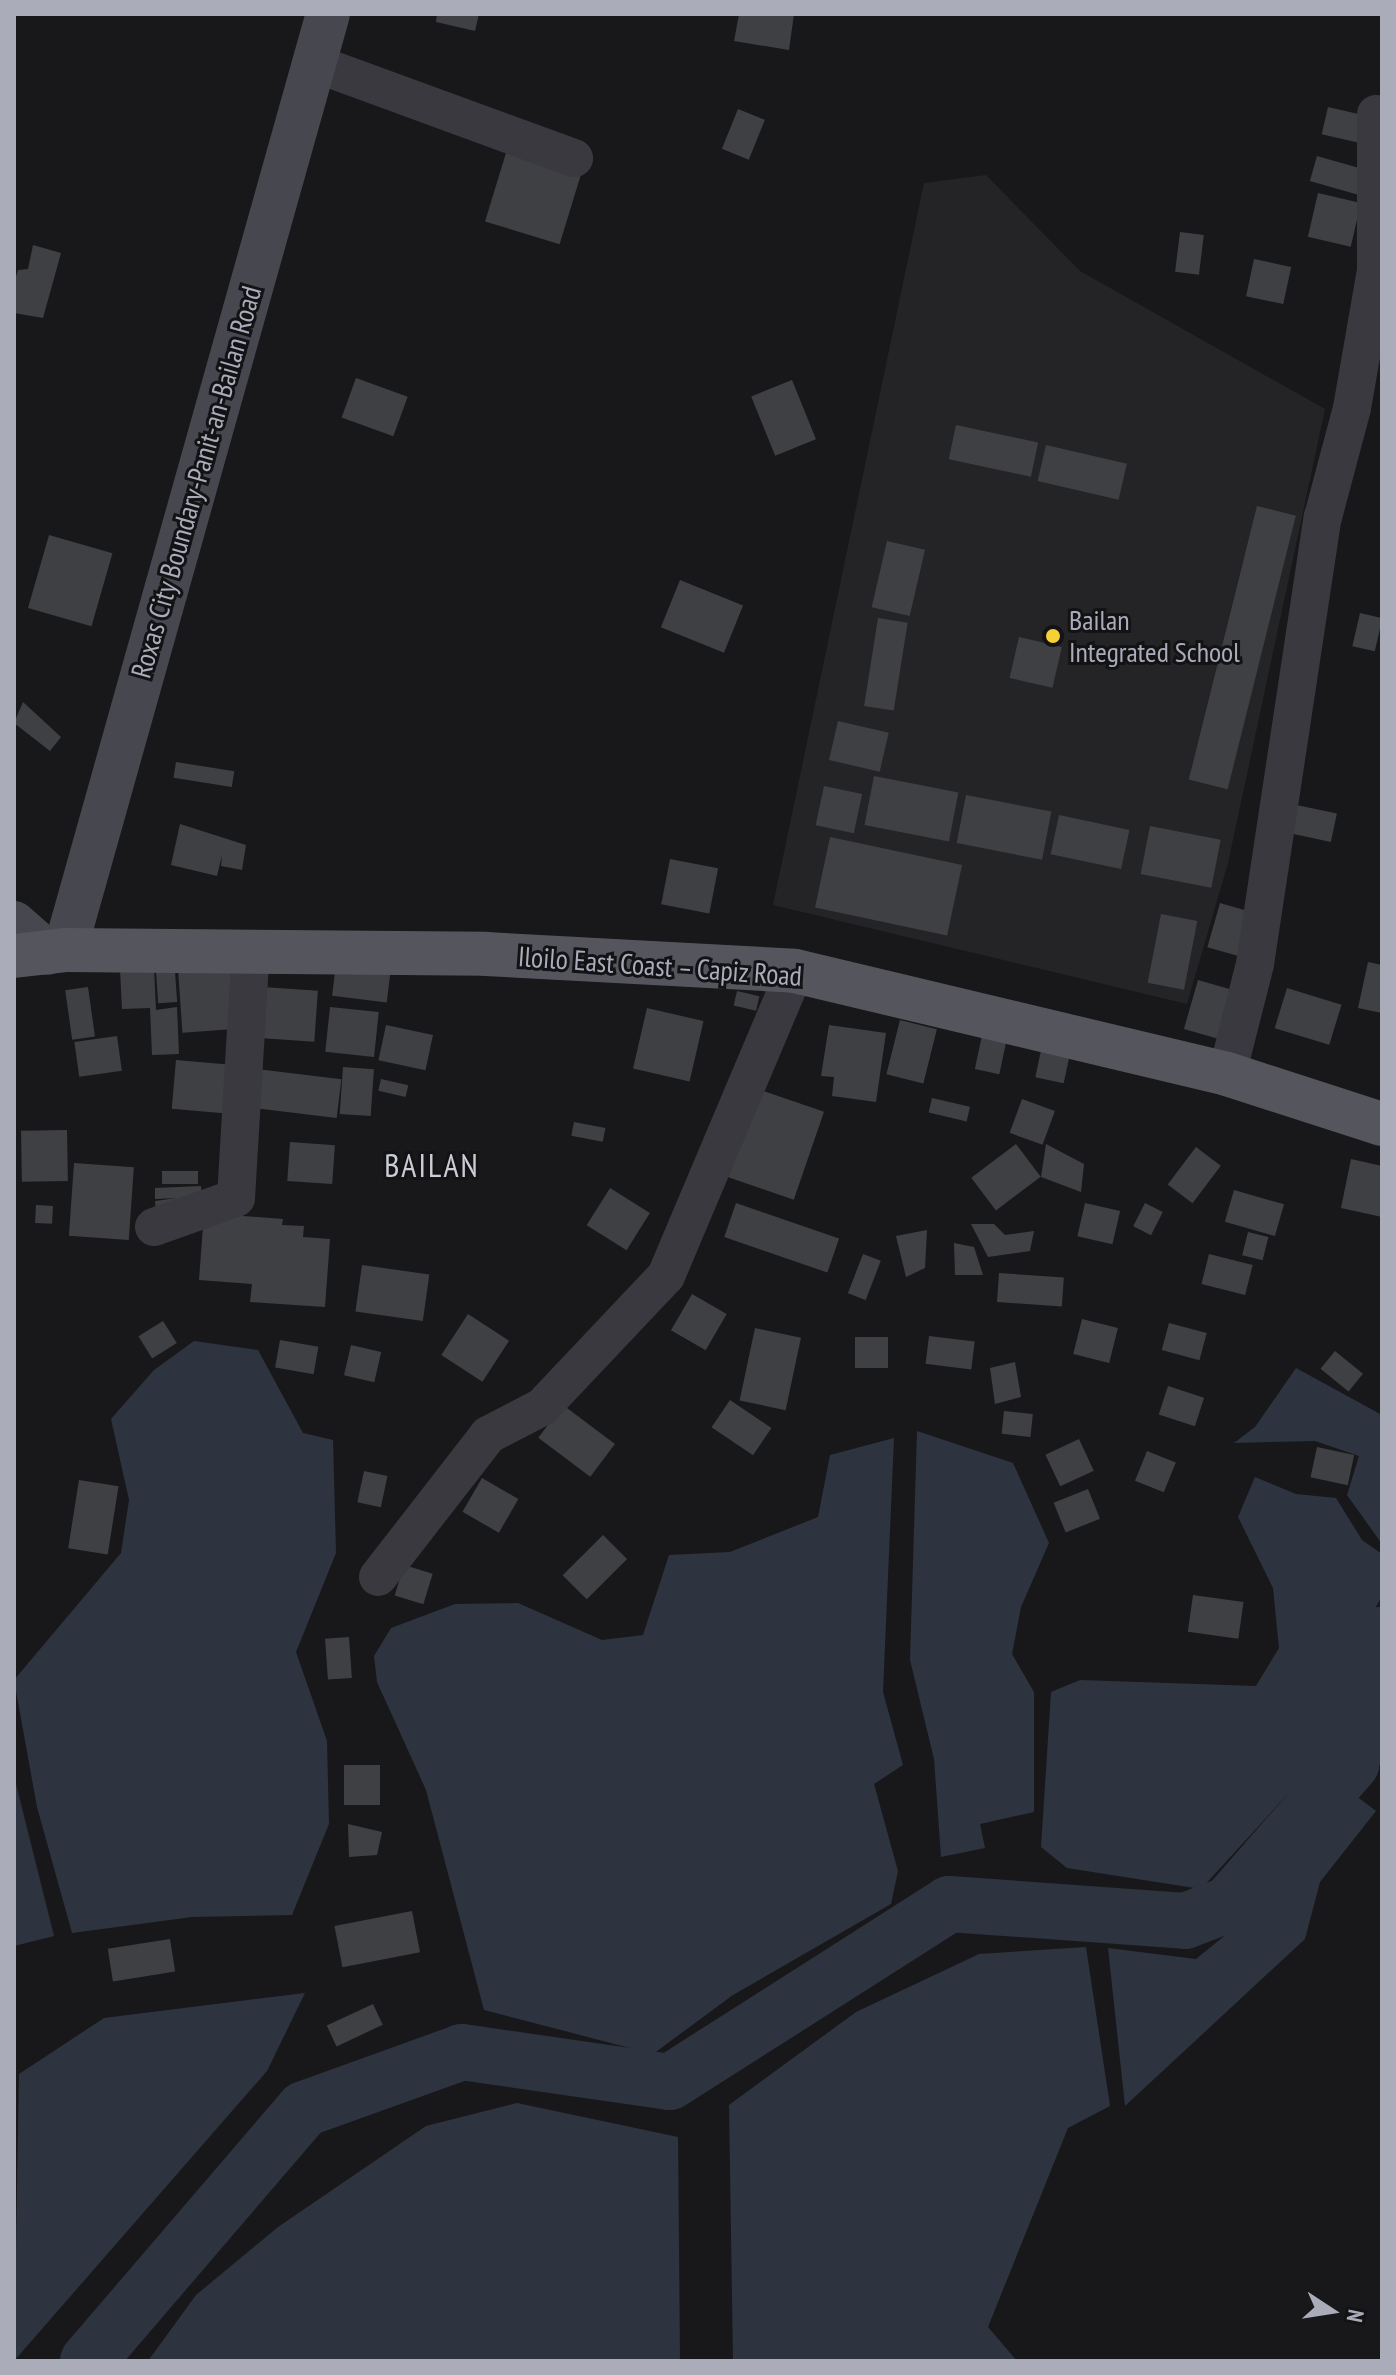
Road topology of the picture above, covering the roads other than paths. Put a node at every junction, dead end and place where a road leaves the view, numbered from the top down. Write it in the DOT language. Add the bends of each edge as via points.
graph roads {
  1 [pos="328,14"];
  2 [pos="314,63"];
  3 [pos="1376,114"];
  4 [pos="574,158"];
  5 [pos="14,923"];
  6 [pos="251,949"];
  7 [pos="42,953"];
  8 [pos="795,971"];
  9 [pos="1227,1074"];
  10 [pos="1382,1124"];
  11 [pos="154,1227"];
  12 [pos="378,1577"];
  1 -- 2 [label="main road, Roxas City Boundary-Panit-an-Bailan Road"];
  2 -- 4 [label="street"];
  2 -- 7 [label="main road, Roxas City Boundary-Panit-an-Bailan Road"];
  3 -- 9 [label="street" via="1376,270 1352,408 1323,517 1255,964"];
  5 -- 7 [label="main road"];
  6 -- 7 [label="main road, Iloilo East Coast – Capiz Road"];
  6 -- 8 [label="main road, Iloilo East Coast – Capiz Road"];
  6 -- 11 [label="street" via="236,1198"];
  8 -- 9 [label="main road, Iloilo East Coast – Capiz Road"];
  8 -- 12 [label="street" via="666,1276 542,1407 488,1435"];
  9 -- 10 [label="main road, Iloilo East Coast – Capiz Road"];
}
